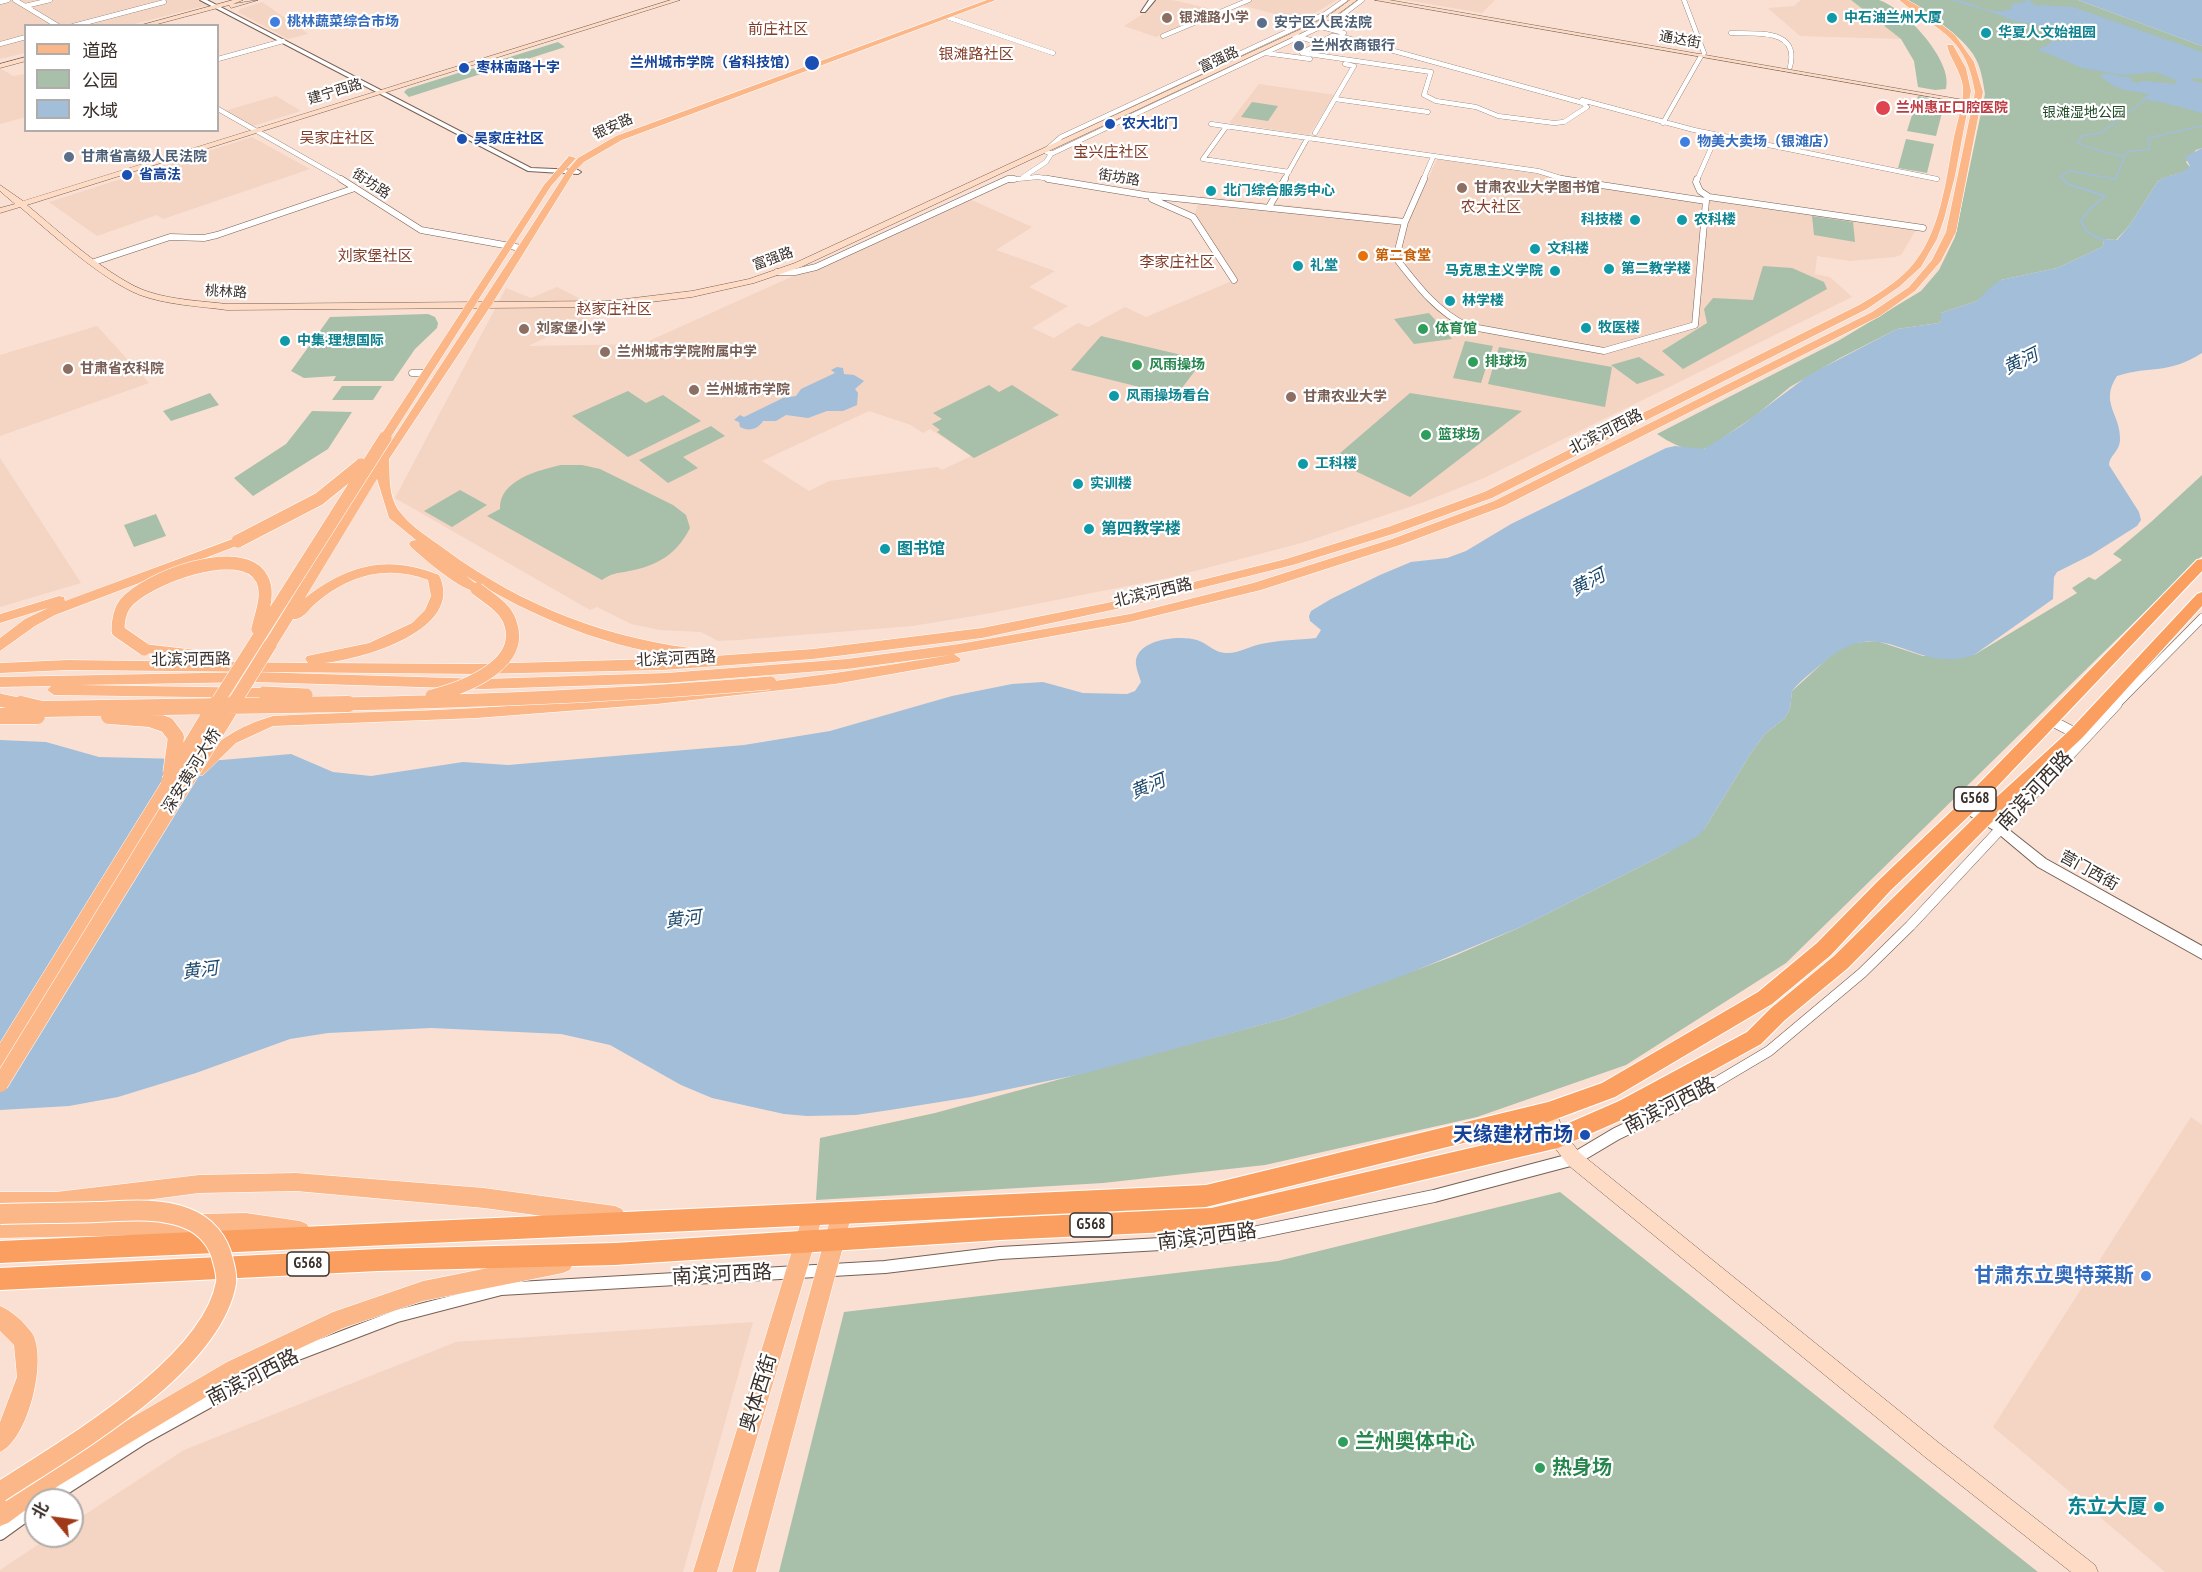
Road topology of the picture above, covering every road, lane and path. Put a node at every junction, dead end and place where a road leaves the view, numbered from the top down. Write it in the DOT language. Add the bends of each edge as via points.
graph roads {
  1 [pos="8,0"];
  2 [pos="15,0"];
  3 [pos="50,0"];
  4 [pos="159,0"];
  5 [pos="203,0"];
  6 [pos="240,0"];
  7 [pos="255,0"];
  8 [pos="668,0"];
  9 [pos="677,0"];
  10 [pos="980,0"];
  11 [pos="993,0"];
  12 [pos="1152,0"];
  13 [pos="1249,0"];
  14 [pos="1345,0"];
  15 [pos="1354,0"];
  16 [pos="1362,0"];
  17 [pos="1378,0"];
  18 [pos="1395,0"];
  19 [pos="1684,0"];
  20 [pos="1893,0"];
  21 [pos="1902,0"];
  22 [pos="0,2"];
  23 [pos="25,6"];
  24 [pos="218,8"];
  25 [pos="1143,11"];
  26 [pos="947,17"];
  27 [pos="55,24"];
  28 [pos="81,24"];
  29 [pos="150,24"];
  30 [pos="163,24"];
  31 [pos="1316,26"];
  32 [pos="1731,33"];
  33 [pos="1163,36"];
  34 [pos="1296,36"];
  35 [pos="24,38"];
  36 [pos="283,41"];
  37 [pos="1320,43"];
  38 [pos="0,44"];
  39 [pos="1053,53"];
  40 [pos="1261,53"];
  41 [pos="1703,54"];
  42 [pos="24,58"];
  43 [pos="219,59"];
  44 [pos="0,64"];
  45 [pos="1790,67"];
  46 [pos="379,91"];
  47 [pos="1335,99"];
  48 [pos="1972,100"];
  49 [pos="219,110"];
  50 [pos="1428,112"];
  51 [pos="1664,123"];
  52 [pos="1211,124"];
  53 [pos="1226,127"];
  54 [pos="255,130"];
  55 [pos="1315,134"];
  56 [pos="1307,139"];
  57 [pos="1048,153"];
  58 [pos="1433,157"];
  59 [pos="1872,170"];
  60 [pos="558,171"];
  61 [pos="1288,171"];
  62 [pos="574,172"];
  63 [pos="1023,177"];
  64 [pos="1937,178"];
  65 [pos="0,187"];
  66 [pos="355,188"];
  67 [pos="1139,194"];
  68 [pos="20,203"];
  69 [pos="1269,207"];
  70 [pos="0,209"];
  71 [pos="1405,222"];
  72 [pos="1923,228"];
  73 [pos="509,246"];
  74 [pos="521,248"];
  75 [pos="94,262"];
  76 [pos="777,272"];
  77 [pos="1234,280"];
  78 [pos="473,304"];
  79 [pos="487,304"];
  80 [pos="412,373"];
  81 [pos="427,373"];
  82 [pos="1641,419"];
  83 [pos="1654,427"];
  84 [pos="385,438"];
  85 [pos="385,457"];
  86 [pos="391,511"];
  87 [pos="238,541"];
  88 [pos="2202,563"];
  89 [pos="1256,587"];
  90 [pos="2202,597"];
  91 [pos="2202,618"];
  92 [pos="0,619"];
  93 [pos="973,640"];
  94 [pos="0,646"];
  95 [pos="266,649"];
  96 [pos="959,649"];
  97 [pos="813,654"];
  98 [pos="219,658"];
  99 [pos="173,666"];
  100 [pos="305,667"];
  101 [pos="0,668"];
  102 [pos="0,682"];
  103 [pos="0,688"];
  104 [pos="0,700"];
  105 [pos="0,716"];
  106 [pos="2050,720"];
  107 [pos="2080,736"];
  108 [pos="169,782"];
  109 [pos="173,801"];
  110 [pos="1966,808"];
  111 [pos="1992,824"];
  112 [pos="2202,953"];
  113 [pos="0,1059"];
  114 [pos="0,1084"];
  115 [pos="1548,1112"];
  116 [pos="1558,1138"];
  117 [pos="1574,1159"];
  118 [pos="0,1202"];
  119 [pos="842,1213"];
  120 [pos="0,1214"];
  121 [pos="813,1215"];
  122 [pos="660,1222"];
  123 [pos="0,1228"];
  124 [pos="341,1238"];
  125 [pos="836,1239"];
  126 [pos="804,1241"];
  127 [pos="0,1252"];
  128 [pos="615,1254"];
  129 [pos="827,1270"];
  130 [pos="795,1271"];
  131 [pos="0,1279"];
  132 [pos="0,1316"];
  133 [pos="0,1441"];
  134 [pos="66,1488"];
  135 [pos="0,1492"];
  136 [pos="0,1515"];
  137 [pos="24,1517"];
  138 [pos="0,1534"];
  139 [pos="705,1572"];
  140 [pos="744,1572"];
  141 [pos="2088,1572"];
  1 -- 22 [label="street"];
  2 -- 23 [label="street"];
  3 -- 23 [label="street"];
  4 -- 28 [label="street" via="164,2"];
  5 -- 24 [label="street"];
  6 -- 24 [label="main road"];
  7 -- 24 [label="main road"];
  8 -- 46 [label="main road, 建宁西路"];
  9 -- 46 [label="main road, 建宁西路"];
  10 -- 60 [label="main road, 银安路" via="608,137 578,153"];
  11 -- 26 [label="main road, 银安路"];
  12 -- 25 [label="street"];
  13 -- 33 [label="street"];
  14 -- 57 [label="street, 富强路" via="1314,19 1061,137"];
  15 -- 31 [label="main road, 富强路"];
  16 -- 31 [label="street, 富强路" via="1345,15"];
  17 -- 41 [label="main road, 通达街"];
  18 -- 41 [label="main road, 通达街"];
  19 -- 41 [label="street"];
  20 -- 48 [label="main road, 北滨河西路" via="1940,34 1959,58"];
  21 -- 48 [label="main road, 北滨河西路" via="1956,39 1971,59 1978,79"];
  23 -- 27 [label="street"];
  24 -- 29 [label="main road"];
  24 -- 30 [label="main road"];
  24 -- 36 [label="street"];
  26 -- 39 [label="street"];
  26 -- 62 [label="main road, 银安路" via="619,138 581,160"];
  31 -- 34 [label="main road, 富强路"];
  31 -- 51 [label="street"];
  32 -- 45 [label="street" via="1781,37 1795,56"];
  34 -- 37 [label="street"];
  34 -- 40 [label="main road, 富强路"];
  35 -- 38 [label="street"];
  36 -- 43 [label="street"];
  36 -- 46 [label="street"];
  37 -- 37 [label="street" via="1302,53 1431,72 1423,91 1429,99 1476,107 1498,116 1560,124 1587,107 1584,103 1343,37 1332,36"];
  40 -- 47 [label="street" via="1354,66"];
  40 -- 57 [label="main road, 富强路"];
  41 -- 45 [label="main road, 通达街"];
  41 -- 48 [label="main road, 通达街"];
  41 -- 51 [label="street"];
  42 -- 44 [label="main road"];
  45 -- 48 [label="main road, 通达街"];
  46 -- 54 [label="main road, 建宁西路"];
  46 -- 60 [label="street" via="530,170"];
  47 -- 50 [label="street"];
  47 -- 55 [label="street"];
  48 -- 82 [label="main road, 北滨河西路" via="1939,220 1922,258 1894,287 1863,308"];
  48 -- 83 [label="main road, 北滨河西路" via="1951,232 1936,261 1912,289 1876,314"];
  49 -- 54 [label="street, 街坊路"];
  51 -- 64 [label="street"];
  52 -- 53 [label="street"];
  53 -- 56 [label="street"];
  53 -- 61 [label="street" via="1203,159"];
  54 -- 66 [label="street, 街坊路"];
  54 -- 68 [label="main road, 建宁西路"];
  56 -- 58 [label="street"];
  56 -- 61 [label="street"];
  57 -- 63 [label="street" via="1046,162"];
  57 -- 76 [label="main road, 富强路"];
  58 -- 71 [label="street"];
  58 -- 71 [label="street" via="1706,201 1695,325 1605,351 1467,326 1453,321 1432,303 1396,258"];
  59 -- 72 [label="street" via="1715,139 1696,184 1709,197"];
  60 -- 62 [label="street"];
  60 -- 73 [label="main road, 银安路"];
  61 -- 69 [label="street"];
  62 -- 74 [label="main road, 银安路"];
  63 -- 67 [label="street, 街坊路"];
  63 -- 76 [label="street, 街坊路" via="1008,179 816,267 795,273"];
  65 -- 68 [label="main road, 桃林路"];
  66 -- 73 [label="street, 街坊路" via="421,230"];
  66 -- 75 [label="street" via="217,235 170,237"];
  67 -- 69 [label="street, 街坊路"];
  67 -- 77 [label="street" via="1193,217"];
  68 -- 70 [label="main road, 建宁西路"];
  68 -- 75 [label="main road, 桃林路"];
  69 -- 71 [label="street, 街坊路"];
  73 -- 74 [label="street, 街坊路"];
  73 -- 78 [label="main road, 银安路"];
  74 -- 79 [label="main road, 银安路"];
  75 -- 78 [label="main road, 桃林路" via="143,293 227,307"];
  76 -- 79 [label="main road, 富强路" via="692,294 609,304"];
  78 -- 79 [label="main road, 桃林路"];
  78 -- 81 [label="main road, 银安路"];
  79 -- 85 [label="main road, 银安路"];
  80 -- 81 [label="street"];
  81 -- 84 [label="main road, 银安路"];
  82 -- 83 [label="main road"];
  82 -- 93 [label="main road, 北滨河西路" via="1488,495 1358,541 1289,562"];
  83 -- 89 [label="main road, 北滨河西路" via="1498,504"];
  84 -- 87 [label="main road, bridge" via="334,488"];
  84 -- 95 [label="main road, 深安黄河大桥, bridge"];
  85 -- 86 [label="main road" via="383,483"];
  85 -- 95 [label="main road, 深安黄河大桥"];
  86 -- 97 [label="main road" via="410,531 487,583 568,624 666,651 704,655"];
  86 -- 103 [label="main road, bridge" via="399,527 437,563 477,589 509,619 513,633 503,658 465,687 429,697 392,700 264,693"];
  87 -- 92 [label="main road"];
  87 -- 94 [label="main road" via="62,608 30,623"];
  88 -- 106 [label="highway, G568"];
  89 -- 93 [label="main road, 北滨河西路" via="1130,618"];
  89 -- 109 [label="main road, bridge" via="1162,616 895,670 722,694 474,713 273,721 252,727 215,750"];
  90 -- 107 [label="highway, 南滨河西路 / G568"];
  91 -- 107 [label="street, 南滨河西路"];
  93 -- 96 [label="main road, 北滨河西路"];
  93 -- 97 [label="main road, 北滨河西路"];
  95 -- 95 [label="main road" via="310,600 354,574 386,567 409,568 434,578 439,588 433,610 416,627 367,649 318,659"];
  95 -- 98 [label="main road"];
  95 -- 98 [label="main road, bridge" via="266,592 262,578 248,568 224,564 167,576 140,591 118,617 118,631 144,649"];
  95 -- 100 [label="main road"];
  95 -- 108 [label="main road, 深安黄河大桥, bridge"];
  95 -- 109 [label="main road, 深安黄河大桥, bridge"];
  96 -- 102 [label="main road, 北滨河西路" via="847,664 667,678 484,684 254,677"];
  96 -- 104 [label="main road, bridge" via="771,682 654,693 449,703 42,709"];
  97 -- 100 [label="main road, 北滨河西路" via="663,665"];
  98 -- 99 [label="main road"];
  99 -- 100 [label="main road, 北滨河西路"];
  99 -- 101 [label="main road, 北滨河西路"];
  105 -- 108 [label="main road, bridge" via="123,716 167,725 176,736"];
  106 -- 107 [label="street"];
  106 -- 110 [label="highway, G568"];
  107 -- 111 [label="highway, 南滨河西路 / G568"];
  108 -- 113 [label="main road, 深安黄河大桥"];
  109 -- 114 [label="main road, 深安黄河大桥, bridge"];
  110 -- 111 [label="street, 营门西街"];
  110 -- 115 [label="highway, G568" via="1824,949 1766,998 1608,1090"];
  111 -- 112 [label="street, 营门西街" via="2042,863"];
  111 -- 116 [label="highway, 南滨河西路 / G568" via="1754,1038 1626,1108"];
  111 -- 117 [label="street, 南滨河西路" via="1910,926 1862,973 1769,1051"];
  115 -- 116 [label="main road"];
  115 -- 119 [label="highway, G568" via="1206,1196"];
  116 -- 117 [label="main road"];
  116 -- 125 [label="highway, 南滨河西路 / G568" via="1210,1219"];
  117 -- 129 [label="street, 南滨河西路" via="1434,1196 1253,1233"];
  117 -- 141 [label="main road"];
  118 -- 122 [label="main road" via="56,1202 199,1184 296,1182 484,1198"];
  119 -- 121 [label="highway, G568"];
  119 -- 125 [label="main road, 奥体西街"];
  120 -- 135 [label="main road, bridge" via="145,1210 180,1215 209,1230 221,1249 226,1282 218,1310 197,1343 166,1374"];
  121 -- 122 [label="highway, G568"];
  121 -- 126 [label="main road, 奥体西街"];
  122 -- 124 [label="highway, G568"];
  123 -- 124 [label="main road" via="246,1223"];
  124 -- 127 [label="highway, G568"];
  125 -- 126 [label="highway, 南滨河西路 / G568"];
  125 -- 129 [label="main road, 奥体西街"];
  126 -- 128 [label="highway, 南滨河西路 / G568"];
  126 -- 130 [label="main road, 奥体西街"];
  128 -- 131 [label="highway, 南滨河西路 / G568" via="378,1260"];
  128 -- 136 [label="main road" via="423,1291 340,1319 234,1369 50,1478"];
  129 -- 130 [label="street, 南滨河西路"];
  129 -- 140 [label="main road, 奥体西街"];
  130 -- 134 [label="street, 南滨河西路" via="501,1289 397,1316 290,1357 143,1438"];
  130 -- 139 [label="main road, 奥体西街"];
  132 -- 133 [label="main road" via="24,1340 28,1377 13,1422"];
  137 -- 138 [label="street"];
}
